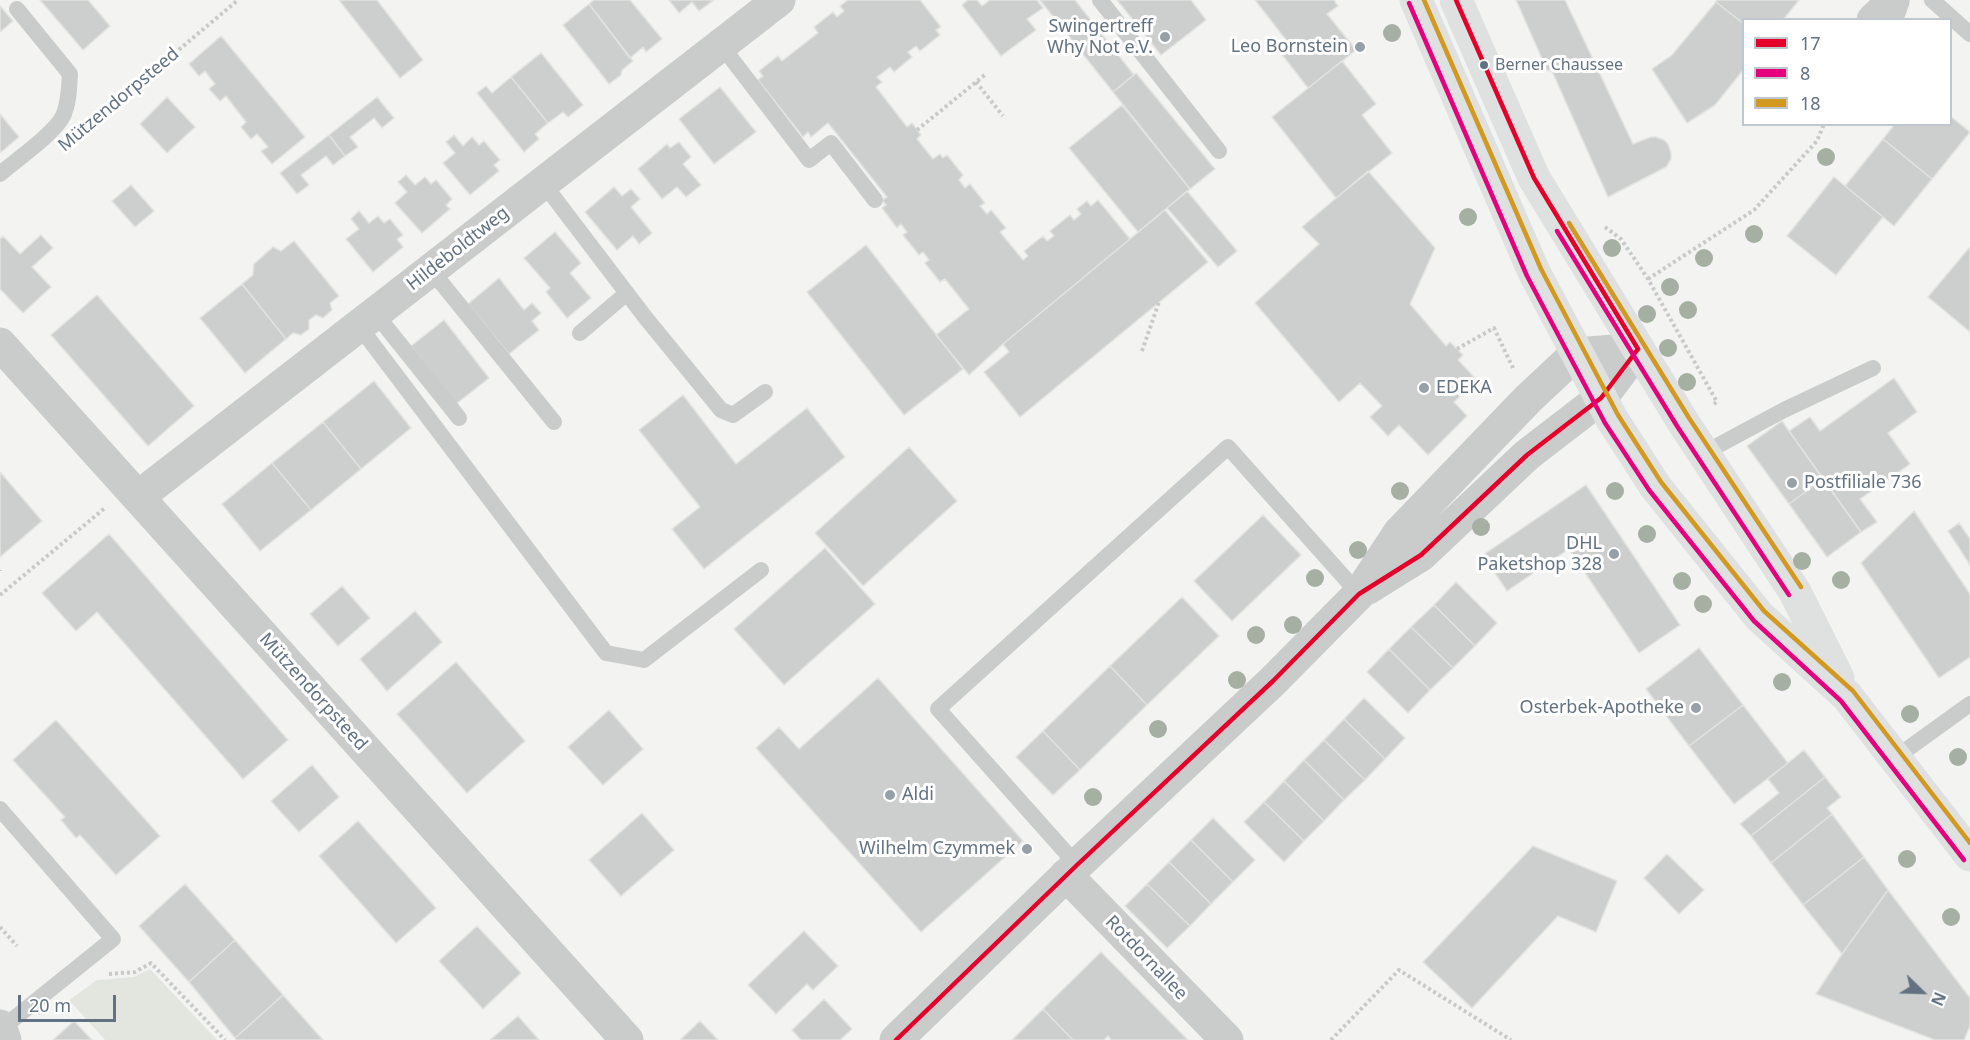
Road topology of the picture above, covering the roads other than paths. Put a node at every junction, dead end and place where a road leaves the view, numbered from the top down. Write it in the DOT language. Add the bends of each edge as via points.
graph roads {
  1 [pos="779,0"];
  2 [pos="1100,0"];
  3 [pos="1416,0"];
  4 [pos="1456,0"];
  5 [pos="1932,0"];
  6 [pos="17,9"];
  7 [pos="1970,34"];
  8 [pos="721,45"];
  9 [pos="1219,151"];
  10 [pos="0,174"];
  11 [pos="543,183"];
  12 [pos="875,200"];
  13 [pos="431,270"];
  14 [pos="627,292"];
  15 [pos="367,319"];
  16 [pos="580,333"];
  17 [pos="0,344"];
  18 [pos="1638,349"];
  19 [pos="1576,354"];
  20 [pos="1873,368"];
  21 [pos="765,392"];
  22 [pos="1600,398"];
  23 [pos="459,418"];
  24 [pos="554,422"];
  25 [pos="1704,453"];
  26 [pos="134,493"];
  27 [pos="761,570"];
  28 [pos="1359,594"];
  29 [pos="1847,696"];
  30 [pos="1970,704"];
  31 [pos="1895,758"];
  32 [pos="0,809"];
  33 [pos="1970,855"];
  34 [pos="1072,870"];
  35 [pos="2,1032"];
  36 [pos="627,1040"];
  37 [pos="896,1040"];
  38 [pos="1227,1040"];
  1 -- 8 [label="street, Hildeboldtweg"];
  2 -- 9 [label="lane"];
  3 -- 19 [label="main road" via="1534,272"];
  4 -- 18 [label="main road" via="1534,178"];
  5 -- 7 [label="lane"];
  6 -- 10 [label="lane" via="70,74 68,100 55,127"];
  8 -- 11 [label="street, Hildeboldtweg"];
  8 -- 12 [label="lane" via="809,160 831,143"];
  11 -- 13 [label="street, Hildeboldtweg"];
  11 -- 14 [label="lane"];
  13 -- 15 [label="street, Hildeboldtweg"];
  13 -- 24 [label="lane"];
  14 -- 16 [label="lane"];
  14 -- 21 [label="lane" via="721,410 733,415"];
  15 -- 23 [label="lane"];
  15 -- 26 [label="street, Hildeboldtweg"];
  15 -- 27 [label="lane" via="606,653 644,660"];
  17 -- 26 [label="street, Mützendorpsteed"];
  18 -- 19 [label="street"];
  18 -- 22 [label="street"];
  18 -- 25 [label="main road"];
  19 -- 22 [label="main road"];
  19 -- 28 [label="street" via="1399,533"];
  20 -- 25 [label="lane"];
  22 -- 28 [label="street" via="1527,455 1421,555"];
  22 -- 29 [label="main road" via="1655,486 1759,616"];
  25 -- 29 [label="main road" via="1795,592"];
  26 -- 36 [label="street, Mützendorpsteed"];
  28 -- 34 [label="street" via="1273,681"];
  28 -- 34 [label="lane" via="1228,447 938,709"];
  29 -- 31 [label="main road"];
  30 -- 31 [label="lane"];
  31 -- 33 [label="main road"];
  32 -- 35 [label="lane" via="113,939"];
  34 -- 37 [label="street"];
  34 -- 38 [label="street, Rotdornallee"];
}
